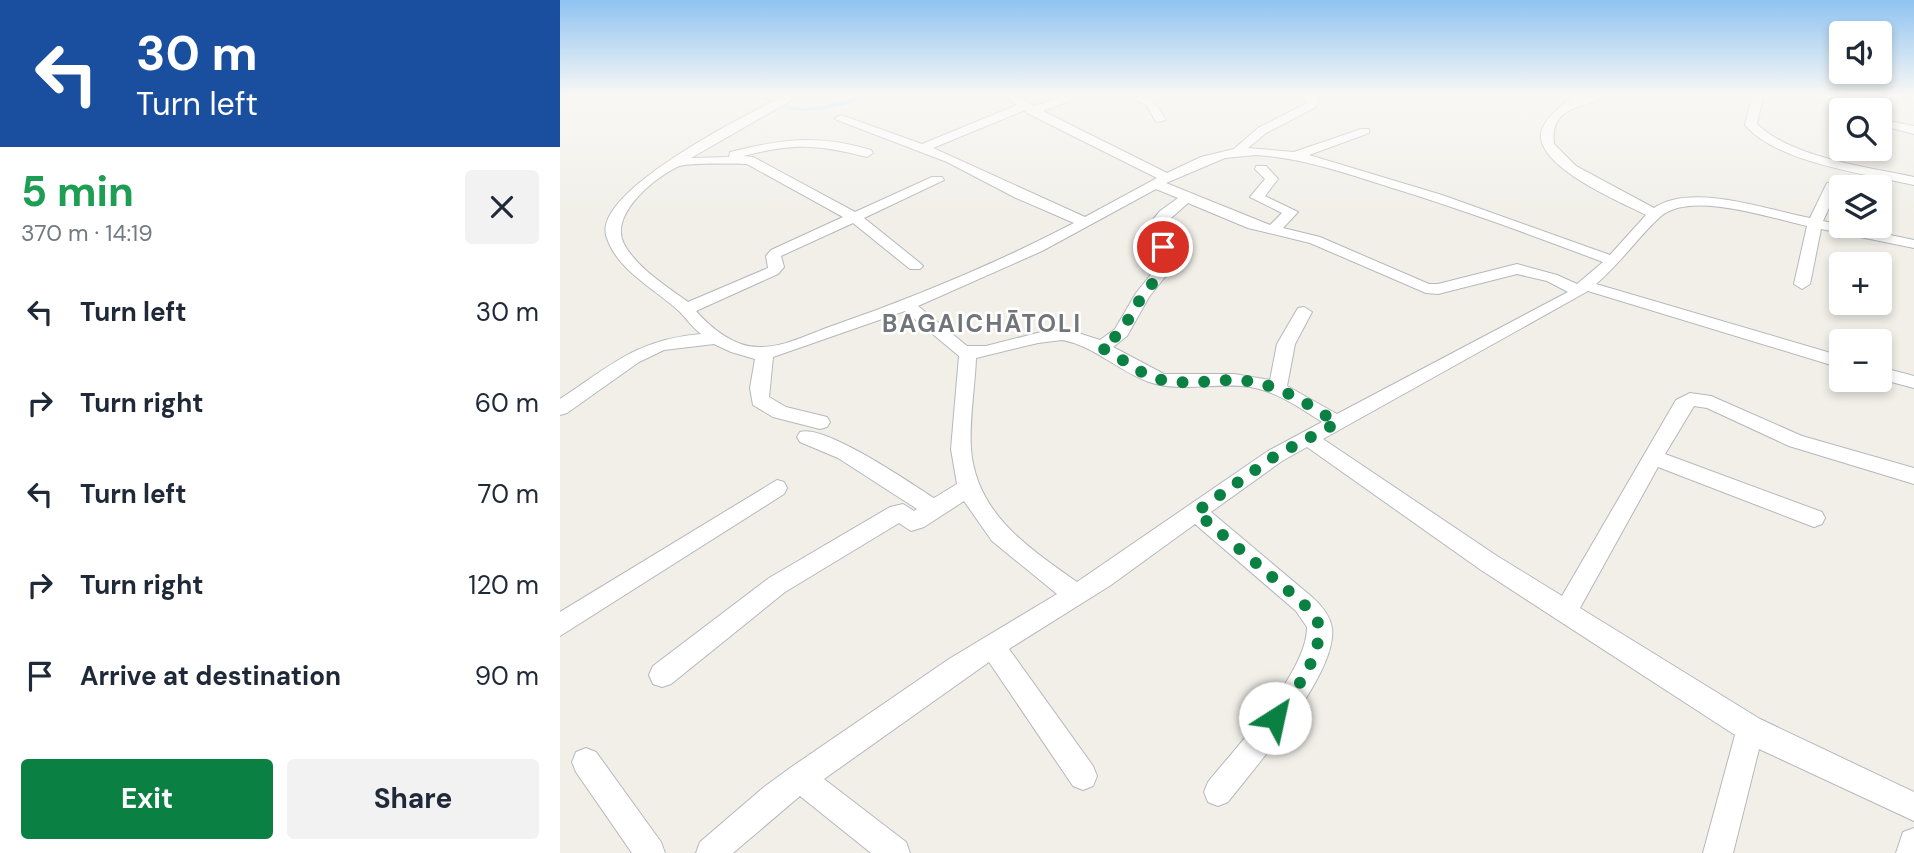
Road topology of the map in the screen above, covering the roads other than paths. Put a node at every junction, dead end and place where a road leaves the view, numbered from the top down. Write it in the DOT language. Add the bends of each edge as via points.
graph roads {
  1 [pos="723,136"];
  2 [pos="889,136"];
  3 [pos="955,136"];
  4 [pos="1085,136"];
  5 [pos="1253,136"];
  6 [pos="1353,136"];
  7 [pos="1547,136"];
  8 [pos="1764,136"];
  9 [pos="922,148"];
  10 [pos="1238,152"];
  11 [pos="867,153"];
  12 [pos="1294,157"];
  13 [pos="712,160"];
  14 [pos="678,162"];
  15 [pos="1837,162"];
  16 [pos="1261,169"];
  17 [pos="937,180"];
  18 [pos="1162,181"];
  19 [pos="1914,181"];
  20 [pos="1829,192"];
  21 [pos="1186,198"];
  22 [pos="1655,214"];
  23 [pos="855,218"];
  24 [pos="1086,222"];
  25 [pos="1815,222"];
  26 [pos="1273,230"];
  27 [pos="1914,244"];
  28 [pos="1613,261"];
  29 [pos="915,266"];
  30 [pos="1802,284"];
  31 [pos="1583,289"];
  32 [pos="909,306"];
  33 [pos="686,309"];
  34 [pos="1304,312"];
  35 [pos="720,338"];
  36 [pos="1101,348"];
  37 [pos="765,353"];
  38 [pos="968,353"];
  39 [pos="1829,359"];
  40 [pos="1892,376"];
  41 [pos="1914,382"];
  42 [pos="1277,388"];
  43 [pos="560,408"];
  44 [pos="1337,423"];
  45 [pos="813,429"];
  46 [pos="1308,438"];
  47 [pos="1652,457"];
  48 [pos="1914,476"];
  49 [pos="777,488"];
  50 [pos="967,488"];
  51 [pos="934,509"];
  52 [pos="1196,512"];
  53 [pos="1814,518"];
  54 [pos="1076,594"];
  55 [pos="1566,611"];
  56 [pos="560,625"];
  57 [pos="992,646"];
  58 [pos="662,675"];
  59 [pos="1750,729"];
  60 [pos="586,762"];
  61 [pos="1083,776"];
  62 [pos="800,778"];
  63 [pos="1218,792"];
  64 [pos="1914,807"];
  65 [pos="1914,843"];
  66 [pos="650,853"];
  67 [pos="711,853"];
  68 [pos="895,853"];
  69 [pos="1718,853"];
  70 [pos="1911,853"];
  1 -- 14 [label="street"];
  2 -- 9 [label="street"];
  3 -- 9 [label="street"];
  4 -- 18 [label="street" via="1136,160"];
  5 -- 10 [label="street"];
  6 -- 12 [label="street"];
  7 -- 22 [label="street" via="1550,151 1567,167"];
  8 -- 15 [label="street"];
  9 -- 24 [label="street"];
  10 -- 12 [label="street"];
  10 -- 18 [label="street"];
  11 -- 13 [label="street" via="810,140"];
  12 -- 28 [label="street" via="1484,212"];
  13 -- 14 [label="street"];
  13 -- 23 [label="street" via="749,160"];
  14 -- 33 [label="street" via="627,201 612,225 619,248"];
  15 -- 19 [label="street"];
  16 -- 26 [label="street" via="1272,179 1257,197 1291,212"];
  17 -- 23 [label="street"];
  18 -- 21 [label="street"];
  18 -- 24 [label="street"];
  20 -- 25 [label="street"];
  21 -- 26 [label="street"];
  21 -- 36 [label="street" via="1154,227 1167,257 1166,267 1121,332"];
  22 -- 25 [label="street" via="1675,201 1687,200"];
  22 -- 28 [label="street"];
  23 -- 29 [label="street"];
  23 -- 33 [label="street" via="776,253 776,267 768,274"];
  24 -- 32 [label="street"];
  25 -- 27 [label="street"];
  25 -- 30 [label="street"];
  26 -- 31 [label="street" via="1315,240 1426,288 1517,269"];
  28 -- 31 [label="street"];
  31 -- 39 [label="street"];
  31 -- 44 [label="street"];
  32 -- 37 [label="street"];
  32 -- 38 [label="street"];
  33 -- 35 [label="street" via="693,320"];
  34 -- 42 [label="street" via="1286,344"];
  35 -- 37 [label="street" via="745,351"];
  35 -- 43 [label="street" via="650,349"];
  36 -- 38 [label="street" via="1053,335"];
  36 -- 42 [label="street" via="1171,382 1250,381"];
  37 -- 45 [label="street" via="760,400"];
  38 -- 50 [label="street" via="961,450"];
  40 -- 41 [label="street"];
  42 -- 44 [label="street"];
  44 -- 46 [label="street"];
  45 -- 51 [label="street"];
  46 -- 52 [label="street"];
  46 -- 55 [label="street"];
  47 -- 48 [label="street" via="1686,401 1699,398 1796,441"];
  47 -- 53 [label="street"];
  47 -- 55 [label="street"];
  49 -- 56 [label="street"];
  50 -- 51 [label="street"];
  50 -- 54 [label="street" via="993,530"];
  51 -- 58 [label="street" via="913,522 898,513 777,585"];
  52 -- 54 [label="street"];
  52 -- 63 [label="street" via="1304,604 1315,616 1320,634 1289,699"];
  54 -- 57 [label="street"];
  55 -- 59 [label="street"];
  57 -- 61 [label="street"];
  57 -- 62 [label="street"];
  59 -- 64 [label="street"];
  59 -- 69 [label="street"];
  60 -- 66 [label="street"];
  62 -- 67 [label="street"];
  62 -- 68 [label="street"];
  65 -- 70 [label="street"];
}
